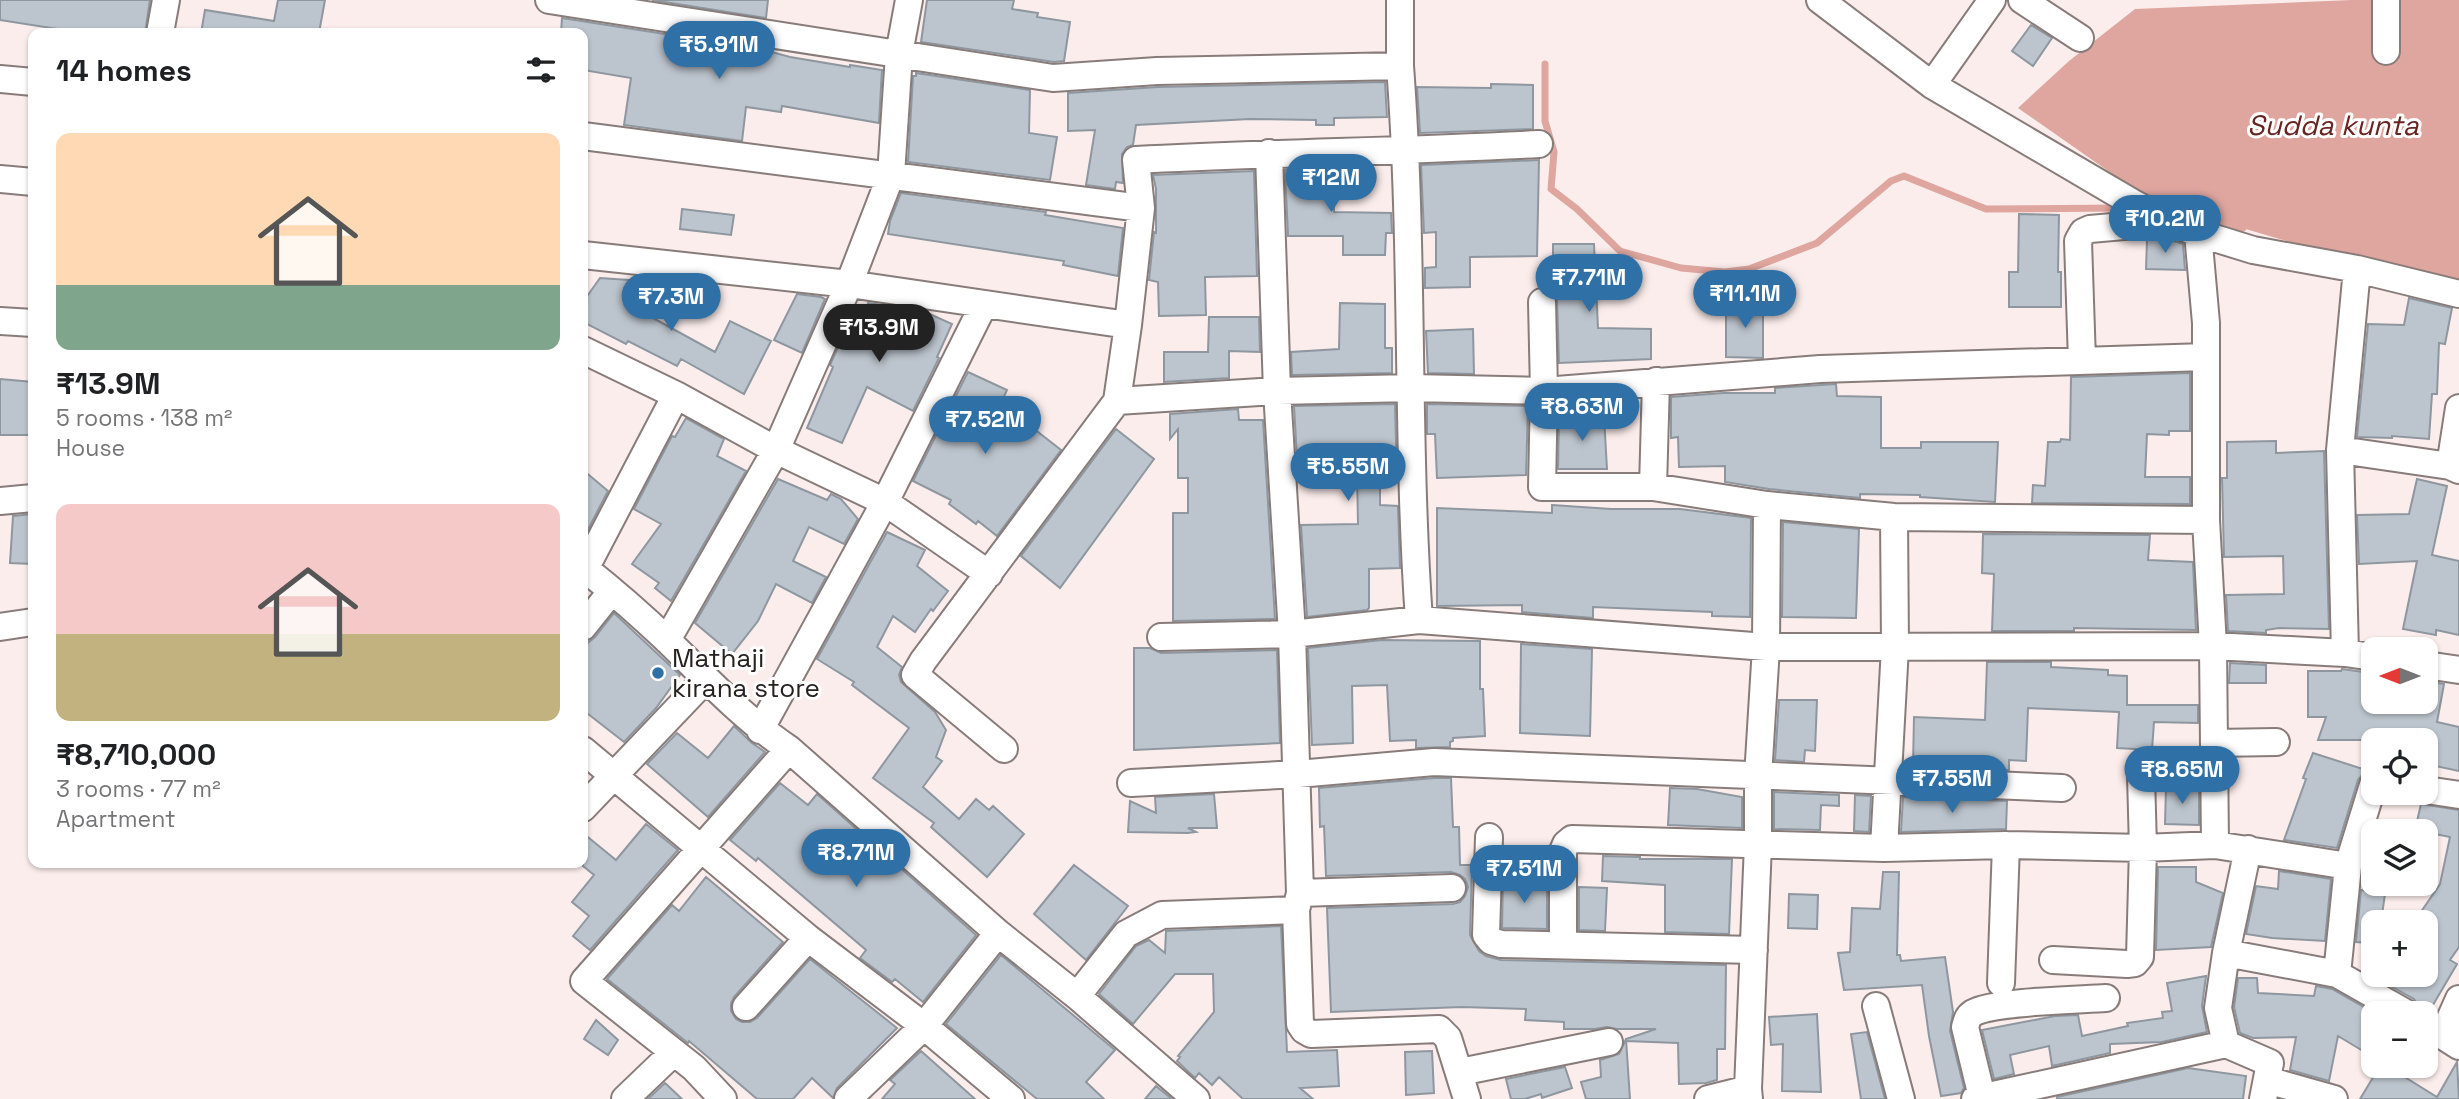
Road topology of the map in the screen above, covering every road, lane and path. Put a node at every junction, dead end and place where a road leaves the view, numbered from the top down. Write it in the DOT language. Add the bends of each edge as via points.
graph roads {
  1 [pos="166,0"];
  2 [pos="549,0"];
  3 [pos="909,0"];
  4 [pos="1399,0"];
  5 [pos="1820,0"];
  6 [pos="1992,0"];
  7 [pos="2022,0"];
  8 [pos="2386,0"];
  9 [pos="161,28"];
  10 [pos="2080,38"];
  11 [pos="2386,51"];
  12 [pos="899,54"];
  13 [pos="1400,66"];
  14 [pos="0,79"];
  15 [pos="28,82"];
  16 [pos="1932,85"];
  17 [pos="588,137"];
  18 [pos="1539,144"];
  19 [pos="1406,151"];
  20 [pos="1269,153"];
  21 [pos="891,176"];
  22 [pos="0,179"];
  23 [pos="28,182"];
  24 [pos="1141,208"];
  25 [pos="2169,222"];
  26 [pos="2205,235"];
  27 [pos="588,256"];
  28 [pos="2357,269"];
  29 [pos="849,284"];
  30 [pos="2459,294"];
  31 [pos="1542,302"];
  32 [pos="985,304"];
  33 [pos="0,321"];
  34 [pos="28,323"];
  35 [pos="1128,325"];
  36 [pos="588,352"];
  37 [pos="2206,357"];
  38 [pos="2082,361"];
  39 [pos="1656,381"];
  40 [pos="1412,388"];
  41 [pos="1277,391"];
  42 [pos="1544,391"];
  43 [pos="676,395"];
  44 [pos="1117,401"];
  45 [pos="2459,408"];
  46 [pos="776,450"];
  47 [pos="2340,450"];
  48 [pos="2454,468"];
  49 [pos="1653,487"];
  50 [pos="28,498"];
  51 [pos="0,500"];
  52 [pos="885,502"];
  53 [pos="1767,505"];
  54 [pos="1894,517"];
  55 [pos="2206,520"];
  56 [pos="588,560"];
  57 [pos="588,572"];
  58 [pos="989,574"];
  59 [pos="611,592"];
  60 [pos="1419,620"];
  61 [pos="588,621"];
  62 [pos="28,623"];
  63 [pos="0,627"];
  64 [pos="1292,634"];
  65 [pos="1161,637"];
  66 [pos="667,640"];
  67 [pos="2213,646"];
  68 [pos="1766,647"];
  69 [pos="1895,647"];
  70 [pos="2345,653"];
  71 [pos="2361,655"];
  72 [pos="2438,667"];
  73 [pos="2459,670"];
  74 [pos="705,680"];
  75 [pos="760,730"];
  76 [pos="2276,742"];
  77 [pos="2214,743"];
  78 [pos="789,749"];
  79 [pos="1004,749"];
  80 [pos="588,754"];
  81 [pos="1298,774"];
  82 [pos="612,776"];
  83 [pos="2141,776"];
  84 [pos="1758,777"];
  85 [pos="1888,780"];
  86 [pos="1131,783"];
  87 [pos="2062,788"];
  88 [pos="2438,792"];
  89 [pos="2459,795"];
  90 [pos="588,802"];
  91 [pos="2367,805"];
  92 [pos="1489,837"];
  93 [pos="1758,844"];
  94 [pos="2006,845"];
  95 [pos="2215,845"];
  96 [pos="702,848"];
  97 [pos="1884,848"];
  98 [pos="2143,848"];
  99 [pos="2248,849"];
  100 [pos="2348,866"];
  101 [pos="1452,888"];
  102 [pos="1298,902"];
  103 [pos="998,933"];
  104 [pos="808,938"];
  105 [pos="1563,945"];
  106 [pos="1754,950"];
  107 [pos="2226,953"];
  108 [pos="2053,960"];
  109 [pos="2337,974"];
  110 [pos="2001,983"];
  111 [pos="1077,996"];
  112 [pos="2106,998"];
  113 [pos="2459,999"];
  114 [pos="2385,1001"];
  115 [pos="1876,1006"];
  116 [pos="746,1007"];
  117 [pos="924,1026"];
  118 [pos="2443,1035"];
  119 [pos="1609,1042"];
  120 [pos="2225,1044"];
  121 [pos="674,1052"];
  122 [pos="1460,1072"];
  123 [pos="2265,1089"];
  124 [pos="1749,1094"];
  125 [pos="1979,1098"];
  126 [pos="625,1099"];
  127 [pos="723,1099"];
  128 [pos="848,1099"];
  129 [pos="1011,1099"];
  130 [pos="1196,1099"];
  131 [pos="1467,1099"];
  132 [pos="1708,1099"];
  133 [pos="1901,1099"];
  134 [pos="2334,1099"];
  1 -- 9 [label="street"];
  2 -- 12 [label="street"];
  3 -- 12 [label="street"];
  4 -- 13 [label="street"];
  5 -- 16 [label="street"];
  6 -- 16 [label="street"];
  7 -- 10 [label="street"];
  8 -- 11 [label="street"];
  12 -- 13 [label="street" via="1053,78"];
  12 -- 21 [label="street"];
  13 -- 19 [label="street"];
  14 -- 15 [label="street"];
  16 -- 25 [label="street"];
  17 -- 21 [label="street"];
  18 -- 19 [label="street"];
  19 -- 20 [label="street"];
  19 -- 40 [label="street"];
  20 -- 24 [label="street" via="1136,160"];
  20 -- 41 [label="street"];
  21 -- 24 [label="street"];
  21 -- 29 [label="street"];
  22 -- 23 [label="street"];
  24 -- 35 [label="street"];
  25 -- 26 [label="street"];
  25 -- 38 [label="street" via="2083,232 2078,241"];
  26 -- 28 [label="street" via="2253,250"];
  26 -- 37 [label="street"];
  27 -- 29 [label="street"];
  28 -- 30 [label="street"];
  28 -- 47 [label="street"];
  29 -- 32 [label="street"];
  29 -- 46 [label="street"];
  31 -- 42 [label="street"];
  32 -- 35 [label="street"];
  32 -- 52 [label="street"];
  33 -- 34 [label="street"];
  35 -- 44 [label="street"];
  36 -- 43 [label="street"];
  37 -- 38 [label="street"];
  37 -- 55 [label="street"];
  38 -- 39 [label="street" via="1820,369"];
  39 -- 42 [label="street"];
  39 -- 49 [label="street"];
  40 -- 41 [label="street"];
  40 -- 42 [label="street"];
  40 -- 60 [label="street" via="1412,522"];
  41 -- 44 [label="street"];
  41 -- 64 [label="street"];
  42 -- 49 [label="street" via="1542,487"];
  43 -- 46 [label="street"];
  43 -- 56 [label="street"];
  44 -- 58 [label="street"];
  45 -- 48 [label="street"];
  46 -- 52 [label="street"];
  46 -- 66 [label="street"];
  47 -- 48 [label="street"];
  47 -- 70 [label="street"];
  49 -- 53 [label="street"];
  50 -- 51 [label="street"];
  52 -- 58 [label="street"];
  52 -- 75 [label="street"];
  53 -- 54 [label="street"];
  53 -- 68 [label="street"];
  54 -- 55 [label="street"];
  54 -- 69 [label="street"];
  55 -- 67 [label="street"];
  57 -- 59 [label="street"];
  58 -- 79 [label="street" via="915,675"];
  59 -- 61 [label="street"];
  59 -- 66 [label="street"];
  60 -- 64 [label="street"];
  60 -- 68 [label="street"];
  62 -- 63 [label="street"];
  64 -- 65 [label="street"];
  64 -- 81 [label="street"];
  66 -- 74 [label="street"];
  67 -- 69 [label="street"];
  67 -- 70 [label="street"];
  67 -- 77 [label="street"];
  68 -- 69 [label="street"];
  68 -- 84 [label="street"];
  69 -- 85 [label="street"];
  70 -- 71 [label="street"];
  72 -- 73 [label="street"];
  74 -- 75 [label="street"];
  74 -- 82 [label="street"];
  75 -- 78 [label="street"];
  76 -- 77 [label="street"];
  77 -- 95 [label="street"];
  78 -- 96 [label="street"];
  78 -- 103 [label="street"];
  80 -- 82 [label="street"];
  81 -- 84 [label="street" via="1434,762"];
  81 -- 86 [label="street"];
  81 -- 102 [label="street"];
  82 -- 90 [label="street"];
  82 -- 96 [label="street"];
  83 -- 98 [label="street"];
  84 -- 85 [label="street"];
  84 -- 93 [label="street"];
  85 -- 87 [label="street"];
  85 -- 97 [label="street"];
  88 -- 89 [label="street"];
  91 -- 100 [label="street"];
  92 -- 105 [label="street" via="1486,935 1501,944"];
  93 -- 97 [label="street"];
  93 -- 105 [label="street" via="1572,839 1563,851"];
  93 -- 106 [label="street"];
  94 -- 97 [label="street"];
  94 -- 98 [label="street"];
  94 -- 110 [label="street"];
  95 -- 98 [label="street"];
  95 -- 99 [label="street"];
  96 -- 104 [label="street"];
  96 -- 121 [label="street" via="584,981"];
  98 -- 108 [label="street" via="2140,957 2127,964"];
  99 -- 100 [label="street"];
  99 -- 107 [label="street"];
  100 -- 109 [label="street"];
  101 -- 102 [label="street"];
  102 -- 111 [label="street" via="1162,915 1126,934"];
  102 -- 122 [label="street" via="1300,1024 1304,1030 1311,1034 1439,1029 1448,1038"];
  103 -- 111 [label="street"];
  103 -- 117 [label="street"];
  104 -- 116 [label="street"];
  104 -- 117 [label="street"];
  105 -- 106 [label="street"];
  106 -- 124 [label="street"];
  107 -- 109 [label="street"];
  107 -- 120 [label="street" via="2218,1008"];
  109 -- 114 [label="street"];
  111 -- 130 [label="street"];
  112 -- 125 [label="street" via="1974,1012 1965,1027"];
  113 -- 118 [label="street"];
  115 -- 133 [label="street"];
  117 -- 128 [label="street"];
  117 -- 129 [label="street"];
  119 -- 122 [label="street"];
  120 -- 123 [label="street" via="2270,1063"];
  120 -- 125 [label="street"];
  121 -- 126 [label="street"];
  121 -- 127 [label="street"];
  122 -- 131 [label="street"];
  123 -- 134 [label="street"];
  124 -- 132 [label="street"];
}
